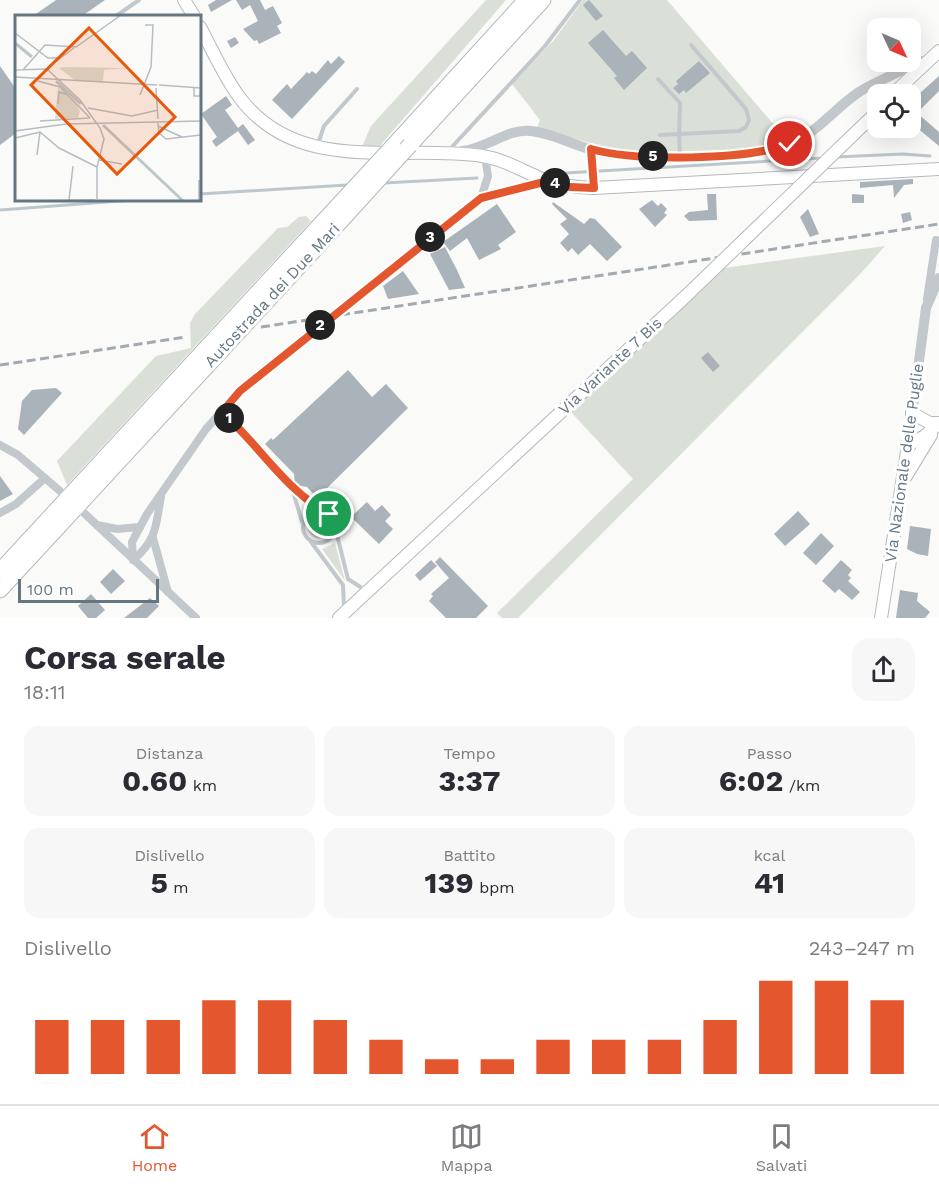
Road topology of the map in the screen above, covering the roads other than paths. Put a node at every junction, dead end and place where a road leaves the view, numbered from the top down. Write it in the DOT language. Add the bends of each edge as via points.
graph roads {
  1 [pos="140,0"];
  2 [pos="184,0"];
  3 [pos="513,0"];
  4 [pos="526,0"];
  5 [pos="543,0"];
  6 [pos="580,0"];
  7 [pos="118,15"];
  8 [pos="193,15"];
  9 [pos="201,29"];
  10 [pos="691,45"];
  11 [pos="939,51"];
  12 [pos="925,62"];
  13 [pos="658,79"];
  14 [pos="903,84"];
  15 [pos="357,89"];
  16 [pos="867,122"];
  17 [pos="679,134"];
  18 [pos="660,135"];
  19 [pos="494,143"];
  20 [pos="393,146"];
  21 [pos="316,148"];
  22 [pos="591,149"];
  23 [pos="448,152"];
  24 [pos="485,156"];
  25 [pos="680,156"];
  26 [pos="939,169"];
  27 [pos="593,177"];
  28 [pos="548,181"];
  29 [pos="481,198"];
  30 [pos="324,230"];
  31 [pos="936,240"];
  32 [pos="939,278"];
  33 [pos="926,308"];
  34 [pos="222,412"];
  35 [pos="912,412"];
  36 [pos="939,423"];
  37 [pos="909,440"];
  38 [pos="0,445"];
  39 [pos="45,477"];
  40 [pos="901,485"];
  41 [pos="292,488"];
  42 [pos="60,490"];
  43 [pos="161,492"];
  44 [pos="319,511"];
  45 [pos="0,513"];
  46 [pos="84,513"];
  47 [pos="303,524"];
  48 [pos="97,525"];
  49 [pos="140,527"];
  50 [pos="335,530"];
  51 [pos="153,538"];
  52 [pos="311,542"];
  53 [pos="133,560"];
  54 [pos="0,572"];
  55 [pos="0,590"];
  56 [pos="369,591"];
  57 [pos="168,593"];
  58 [pos="342,617"];
  59 [pos="196,618"];
  60 [pos="881,618"];
  1 -- 7 [label="lane"];
  2 -- 8 [label="main road"];
  3 -- 20 [label="highway"];
  4 -- 20 [label="highway, Autostrada dei Due Mari"];
  5 -- 30 [label="highway, Autostrada dei Due Mari, bridge" via="410,145"];
  6 -- 23 [label="lane"];
  9 -- 21 [label="main road" via="240,98 256,116 275,131"];
  10 -- 17 [label="lane" via="746,110 749,120 739,131"];
  11 -- 12 [label="main road"];
  12 -- 14 [label="main road"];
  12 -- 25 [label="street" via="919,61 859,92 806,136 790,144 749,154"];
  13 -- 17 [label="lane" via="680,103"];
  15 -- 21 [label="lane" via="324,126"];
  16 -- 56 [label="main road, Via Variante 7 Bis, bridge"];
  17 -- 18 [label="lane"];
  17 -- 25 [label="lane"];
  19 -- 22 [label="street" via="509,134 530,131"];
  19 -- 23 [label="street"];
  19 -- 24 [label="street"];
  20 -- 30 [label="highway, Autostrada dei Due Mari, bridge"];
  21 -- 23 [label="main road" via="361,154"];
  22 -- 25 [label="street" via="638,157"];
  22 -- 27 [label="street"];
  23 -- 24 [label="main road"];
  24 -- 28 [label="main road"];
  24 -- 29 [label="street" via="488,176"];
  26 -- 27 [label="main road"];
  27 -- 28 [label="main road" via="570,187"];
  28 -- 29 [label="street"];
  29 -- 34 [label="street" via="240,391"];
  30 -- 54 [label="highway, Autostrada dei Due Mari"];
  30 -- 55 [label="highway, Autostrada dei Due Mari"];
  31 -- 33 [label="street"];
  32 -- 33 [label="street, Via Nazionale delle Puglie"];
  33 -- 35 [label="street, Via Nazionale delle Puglie"];
  34 -- 41 [label="lane"];
  34 -- 43 [label="street"];
  35 -- 36 [label="main road" via="930,423"];
  35 -- 37 [label="street, Via Nazionale delle Puglie"];
  36 -- 37 [label="main road" via="925,436"];
  36 -- 40 [label="main road"];
  37 -- 40 [label="main road, Via Nazionale delle Puglie"];
  38 -- 39 [label="street"];
  39 -- 42 [label="street"];
  39 -- 45 [label="street"];
  40 -- 60 [label="main road, Via Nazionale delle Puglie"];
  41 -- 44 [label="lane"];
  41 -- 47 [label="lane"];
  43 -- 49 [label="street"];
  43 -- 51 [label="street"];
  44 -- 47 [label="lane" via="308,515"];
  44 -- 50 [label="lane" via="329,514"];
  46 -- 48 [label="street"];
  47 -- 52 [label="lane" via="304,534"];
  48 -- 49 [label="street" via="117,529"];
  48 -- 53 [label="street"];
  49 -- 53 [label="street" via="132,542"];
  50 -- 52 [label="lane" via="326,543"];
  50 -- 56 [label="lane" via="348,579"];
  51 -- 53 [label="street"];
  51 -- 57 [label="street"];
  52 -- 58 [label="lane" via="343,585"];
  53 -- 57 [label="street"];
  56 -- 58 [label="main road, Via Variante 7 Bis"];
  57 -- 59 [label="street"];
}
